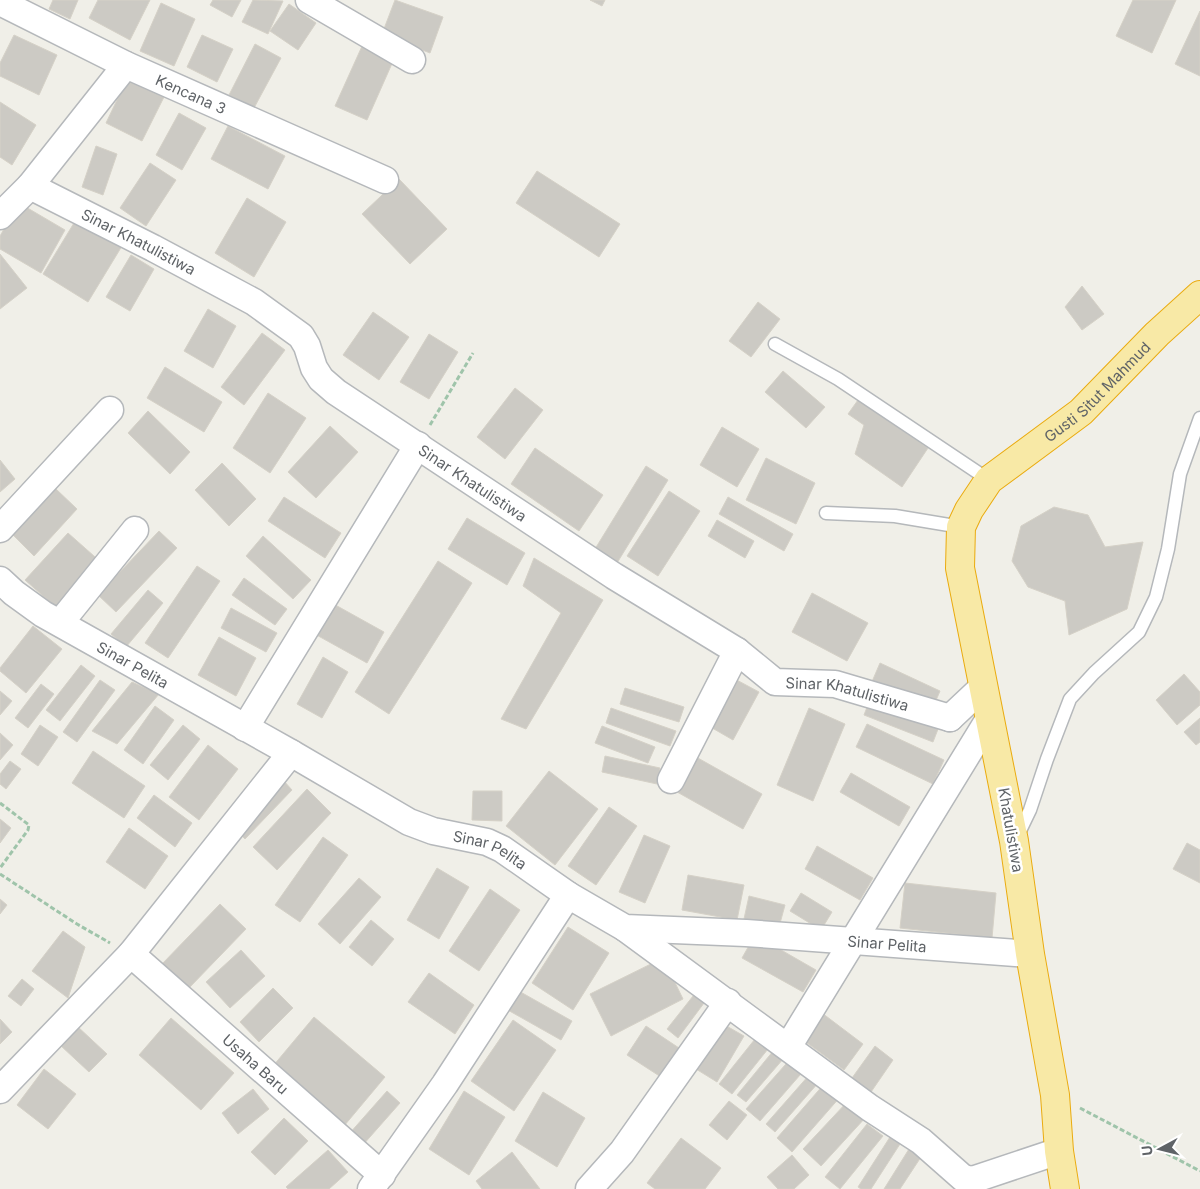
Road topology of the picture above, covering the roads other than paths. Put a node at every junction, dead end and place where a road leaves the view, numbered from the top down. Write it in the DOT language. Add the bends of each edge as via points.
graph roads {
  1 [pos="309,0"];
  2 [pos="0,2"];
  3 [pos="39,9"];
  4 [pos="412,60"];
  5 [pos="126,65"];
  6 [pos="385,180"];
  7 [pos="30,186"];
  8 [pos="0,216"];
  9 [pos="1200,295"];
  10 [pos="775,344"];
  11 [pos="110,410"];
  12 [pos="1200,418"];
  13 [pos="418,445"];
  14 [pos="989,480"];
  15 [pos="826,513"];
  16 [pos="961,527"];
  17 [pos="0,529"];
  18 [pos="135,530"];
  19 [pos="0,580"];
  20 [pos="60,623"];
  21 [pos="737,651"];
  22 [pos="983,687"];
  23 [pos="950,718"];
  24 [pos="989,719"];
  25 [pos="245,728"];
  26 [pos="291,753"];
  27 [pos="968,754"];
  28 [pos="672,780"];
  29 [pos="1014,841"];
  30 [pos="568,895"];
  31 [pos="626,928"];
  32 [pos="852,942"];
  33 [pos="131,954"];
  34 [pos="1030,954"];
  35 [pos="728,1002"];
  36 [pos="788,1047"];
  37 [pos="0,1090"];
  38 [pos="1059,1151"];
  39 [pos="376,1182"];
  40 [pos="589,1189"];
  41 [pos="1065,1189"];
  1 -- 4 [label="street"];
  2 -- 3 [label="street, Kencana 3"];
  3 -- 5 [label="street, Kencana 3"];
  5 -- 6 [label="street, Kencana 3"];
  5 -- 7 [label="street"];
  7 -- 8 [label="street"];
  7 -- 13 [label="street, Sinar Khatulistiwa" via="254,302 301,336 321,379"];
  9 -- 14 [label="highway, Gusti Situt Mahmud" via="1081,412"];
  10 -- 14 [label="lane" via="838,379"];
  11 -- 17 [label="street"];
  12 -- 29 [label="lane" via="1180,474 1168,549 1156,597 1139,632 1070,700 1030,810"];
  13 -- 21 [label="street, Sinar Khatulistiwa" via="614,576"];
  13 -- 25 [label="street"];
  14 -- 16 [label="highway, Khatulistiwa"];
  15 -- 16 [label="lane" via="895,516"];
  16 -- 22 [label="highway, Khatulistiwa" via="960,568"];
  18 -- 20 [label="street"];
  19 -- 20 [label="street, Sinar Pelita" via="43,614"];
  20 -- 25 [label="street, Sinar Pelita"];
  21 -- 23 [label="street, Sinar Khatulistiwa" via="775,682 835,684"];
  21 -- 28 [label="street"];
  22 -- 23 [label="street"];
  22 -- 24 [label="highway, Khatulistiwa"];
  23 -- 27 [label="street"];
  24 -- 27 [label="street"];
  24 -- 29 [label="highway, Khatulistiwa"];
  25 -- 26 [label="street, Sinar Pelita"];
  26 -- 30 [label="street, Sinar Pelita" via="409,822 433,831 487,842 502,849"];
  26 -- 33 [label="street"];
  27 -- 32 [label="street"];
  29 -- 34 [label="highway, Khatulistiwa"];
  30 -- 31 [label="street, Sinar Pelita"];
  30 -- 39 [label="street" via="445,1084"];
  31 -- 32 [label="street, Sinar Pelita" via="746,932"];
  31 -- 35 [label="street"];
  32 -- 34 [label="street, Sinar Pelita"];
  32 -- 36 [label="street"];
  33 -- 37 [label="street"];
  33 -- 39 [label="street, Usaha Baru"];
  34 -- 38 [label="highway, Khatulistiwa" via="1055,1094"];
  35 -- 36 [label="street"];
  35 -- 40 [label="street" via="622,1152"];
  36 -- 38 [label="street" via="921,1141 963,1178 972,1180"];
  38 -- 41 [label="highway, Khatulistiwa"];
}
